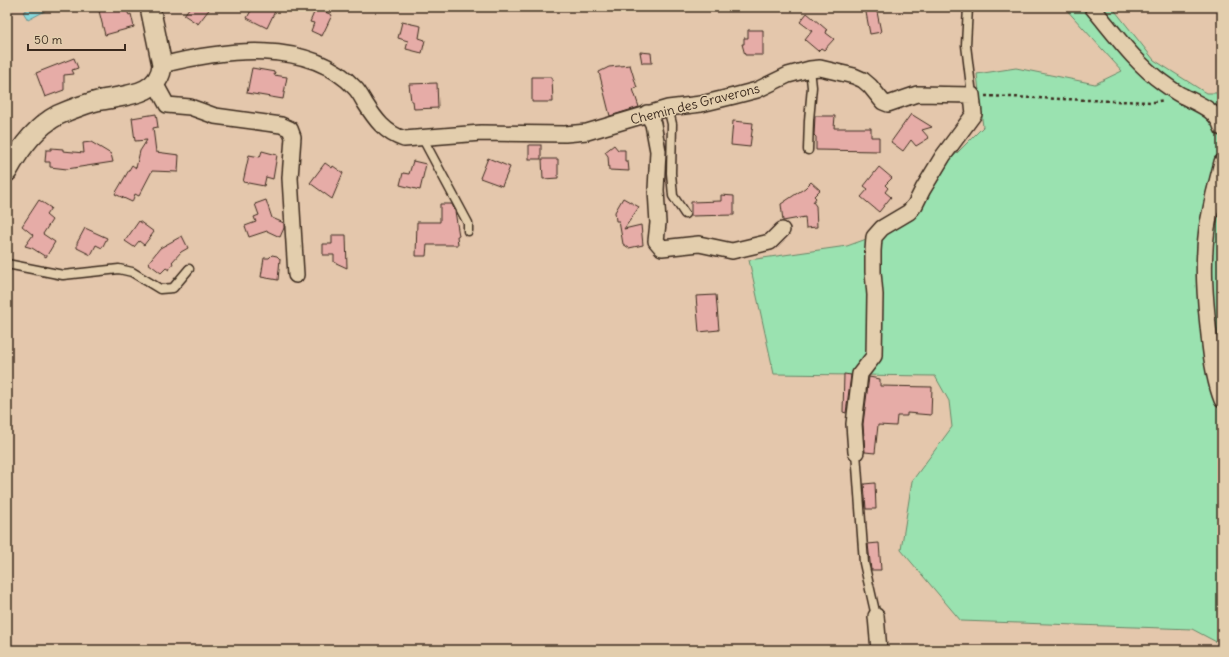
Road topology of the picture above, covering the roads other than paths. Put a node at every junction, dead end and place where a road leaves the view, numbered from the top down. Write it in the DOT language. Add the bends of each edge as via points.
graph roads {
  1 [pos="150,7"];
  2 [pos="968,7"];
  3 [pos="1092,7"];
  4 [pos="162,65"];
  5 [pos="810,69"];
  6 [pos="156,83"];
  7 [pos="972,95"];
  8 [pos="668,108"];
  9 [pos="648,114"];
  10 [pos="1222,128"];
  11 [pos="423,139"];
  12 [pos="808,150"];
  13 [pos="1222,162"];
  14 [pos="7,172"];
  15 [pos="685,214"];
  16 [pos="782,230"];
  17 [pos="468,231"];
  18 [pos="7,264"];
  19 [pos="189,269"];
  20 [pos="296,275"];
  21 [pos="1222,400"];
  22 [pos="856,452"];
  23 [pos="876,616"];
  24 [pos="879,650"];
  1 -- 4 [label="street"];
  2 -- 7 [label="lane" via="966,45"];
  3 -- 10 [label="street" via="1139,63 1182,96 1203,105 1214,114"];
  4 -- 6 [label="street"];
  4 -- 11 [label="street, Chemin des Graverons" via="235,52 293,55 335,70 356,89 371,114 394,136 404,140"];
  5 -- 7 [label="street, Chemin des Graverons" via="820,68 863,80 883,102 888,104 917,94"];
  5 -- 8 [label="street, Chemin des Graverons" via="788,75 757,90 701,104"];
  5 -- 12 [label="lane" via="812,87"];
  6 -- 14 [label="street" via="128,95 93,103 59,115 38,130"];
  6 -- 20 [label="street" via="168,104 190,107 215,116 290,128 293,136 290,178"];
  7 -- 22 [label="street" via="974,114 943,156 916,205 882,228 874,237 874,356 860,374 854,424"];
  8 -- 9 [label="street, Chemin des Graverons"];
  8 -- 15 [label="lane" via="672,124 673,196"];
  9 -- 11 [label="street, Chemin des Graverons" via="587,132 481,133"];
  9 -- 16 [label="street" via="653,124 658,151 656,241 662,248 699,244 732,251 770,242"];
  11 -- 17 [label="lane" via="468,223"];
  13 -- 21 [label="street" via="1207,229 1204,267 1210,352"];
  18 -- 19 [label="lane" via="64,275 119,269 132,272 160,289 173,288"];
  22 -- 23 [label="lane" via="864,563"];
  23 -- 24 [label="street"];
}
